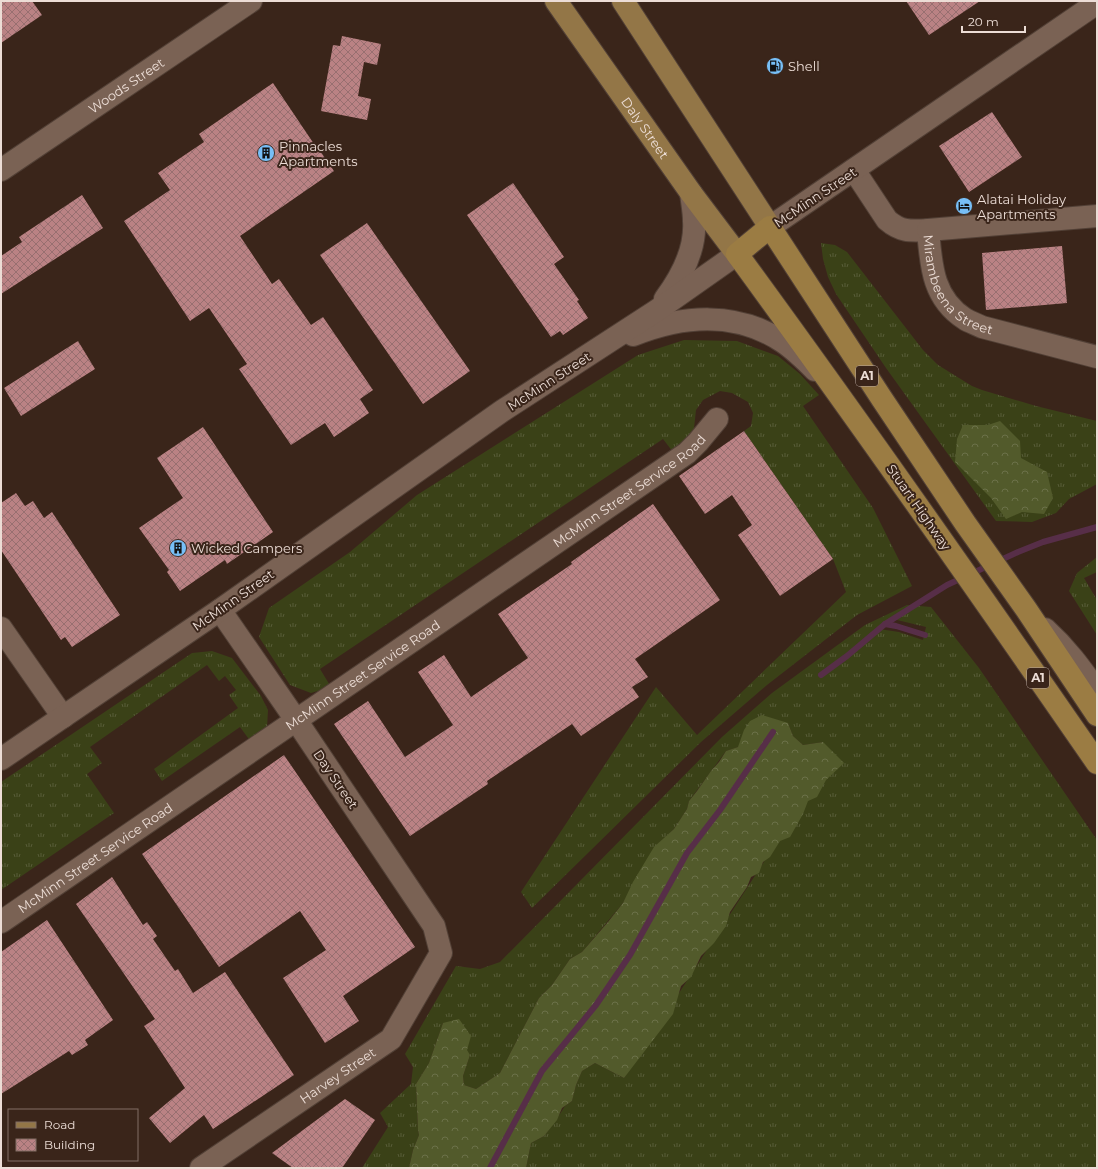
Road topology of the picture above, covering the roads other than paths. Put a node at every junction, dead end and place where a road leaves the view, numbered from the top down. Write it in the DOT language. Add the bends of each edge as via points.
graph roads {
  1 [pos="251,1"];
  2 [pos="556,1"];
  3 [pos="623,1"];
  4 [pos="1097,4"];
  5 [pos="1,170"];
  6 [pos="854,170"];
  7 [pos="691,193"];
  8 [pos="1097,216"];
  9 [pos="770,227"];
  10 [pos="928,230"];
  11 [pos="737,254"];
  12 [pos="656,311"];
  13 [pos="588,356"];
  14 [pos="1097,357"];
  15 [pos="839,394"];
  16 [pos="717,419"];
  17 [pos="220,610"];
  18 [pos="1026,610"];
  19 [pos="1,628"];
  20 [pos="1097,691"];
  21 [pos="1097,715"];
  22 [pos="63,717"];
  23 [pos="296,720"];
  24 [pos="1,759"];
  25 [pos="1097,763"];
  26 [pos="1,922"];
  27 [pos="442,953"];
  28 [pos="201,1168"];
  1 -- 5 [label="street, Woods Street"];
  2 -- 7 [label="main road, Daly Street"];
  3 -- 9 [label="main road"];
  4 -- 6 [label="street, McMinn Street"];
  6 -- 9 [label="street, McMinn Street"];
  6 -- 10 [label="street, Mirambeena Street" via="887,220 893,225 903,230"];
  7 -- 11 [label="main road, Daly Street"];
  7 -- 12 [label="street" via="694,222 691,249 674,286"];
  8 -- 10 [label="street"];
  9 -- 11 [label="highway, McMinn Street"];
  9 -- 18 [label="highway, A1" via="882,399"];
  10 -- 14 [label="street, Mirambeena Street" via="931,265 936,284 954,311 965,320 982,327"];
  11 -- 12 [label="street, McMinn Street"];
  11 -- 15 [label="highway, Stuart Highway / A1"];
  12 -- 13 [label="street, McMinn Street"];
  13 -- 15 [label="street" via="618,340 656,326 680,321 720,319 753,327 783,342 798,353"];
  13 -- 17 [label="street, McMinn Street" via="502,411"];
  15 -- 25 [label="highway, Stuart Highway / A1"];
  16 -- 23 [label="street, McMinn Street Service Road" via="687,453"];
  17 -- 22 [label="street, McMinn Street"];
  17 -- 23 [label="street, Day Street"];
  18 -- 20 [label="street" via="1069,652"];
  18 -- 21 [label="highway, A1"];
  19 -- 22 [label="street"];
  22 -- 24 [label="street, McMinn Street"];
  23 -- 26 [label="street, McMinn Street Service Road"];
  23 -- 27 [label="street, Day Street" via="434,926"];
  27 -- 28 [label="street, Harvey Street" via="391,1039"];
}
